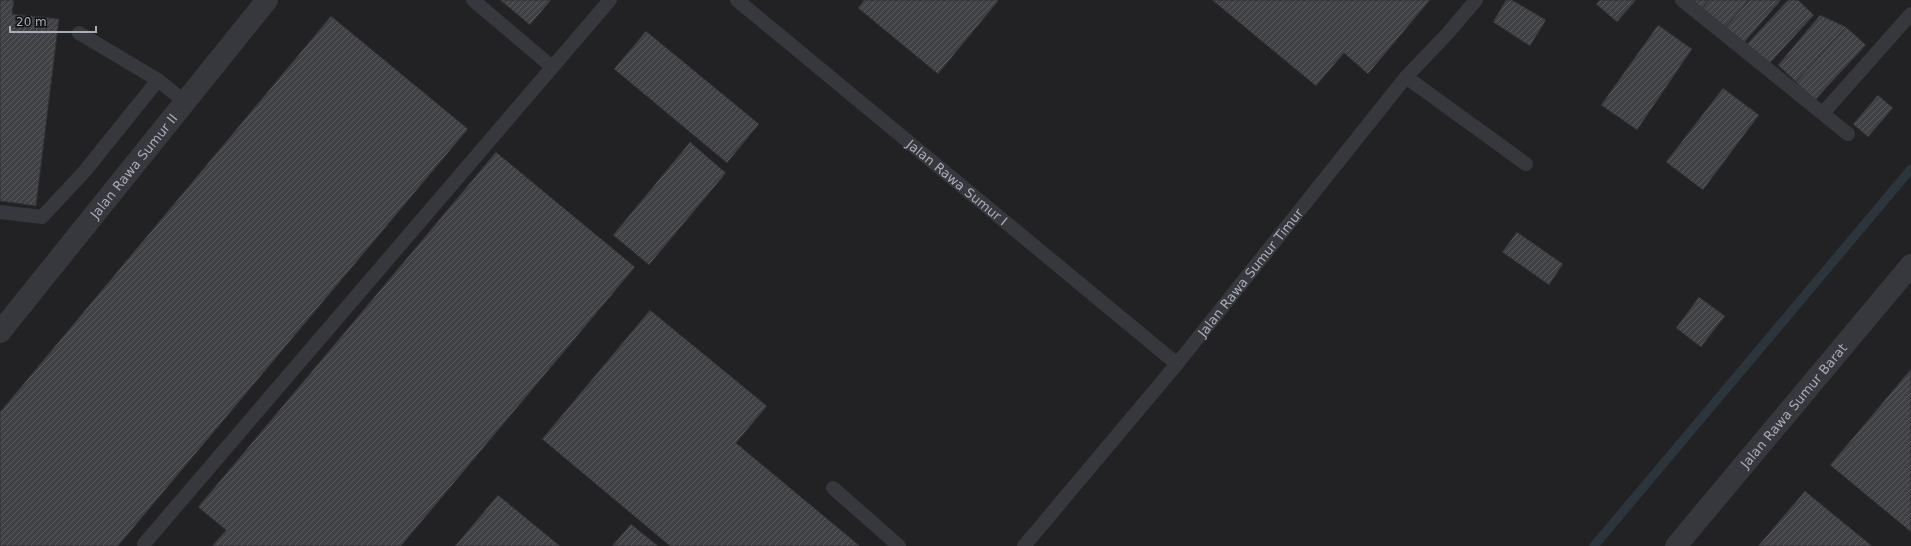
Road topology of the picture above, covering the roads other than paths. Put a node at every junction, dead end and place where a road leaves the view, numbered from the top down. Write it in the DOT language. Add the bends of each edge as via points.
graph roads {
  1 [pos="267,0"];
  2 [pos="473,0"];
  3 [pos="610,0"];
  4 [pos="737,0"];
  5 [pos="1476,0"];
  6 [pos="1682,0"];
  7 [pos="1911,14"];
  8 [pos="79,33"];
  9 [pos="552,67"];
  10 [pos="1406,77"];
  11 [pos="158,80"];
  12 [pos="185,102"];
  13 [pos="1823,113"];
  14 [pos="1848,134"];
  15 [pos="1526,164"];
  16 [pos="0,212"];
  17 [pos="1911,265"];
  18 [pos="0,332"];
  19 [pos="1177,364"];
  20 [pos="833,488"];
  21 [pos="144,544"];
  22 [pos="899,546"];
  23 [pos="1024,546"];
  24 [pos="1676,546"];
  1 -- 12 [label="street, Jalan Rawa Sumur II"];
  2 -- 9 [label="lane"];
  3 -- 9 [label="lane"];
  4 -- 19 [label="lane, Jalan Rawa Sumur I"];
  5 -- 10 [label="lane, Jalan Rawa Sumur Timur"];
  6 -- 13 [label="lane"];
  7 -- 13 [label="lane"];
  8 -- 11 [label="lane"];
  9 -- 21 [label="lane"];
  10 -- 15 [label="lane"];
  10 -- 19 [label="lane, Jalan Rawa Sumur Timur"];
  11 -- 12 [label="lane"];
  11 -- 16 [label="lane" via="84,172 42,217"];
  12 -- 18 [label="street, Jalan Rawa Sumur II"];
  13 -- 14 [label="lane"];
  17 -- 24 [label="street, Jalan Rawa Sumur Barat"];
  19 -- 23 [label="lane, Jalan Rawa Sumur Timur"];
  20 -- 22 [label="lane"];
}
